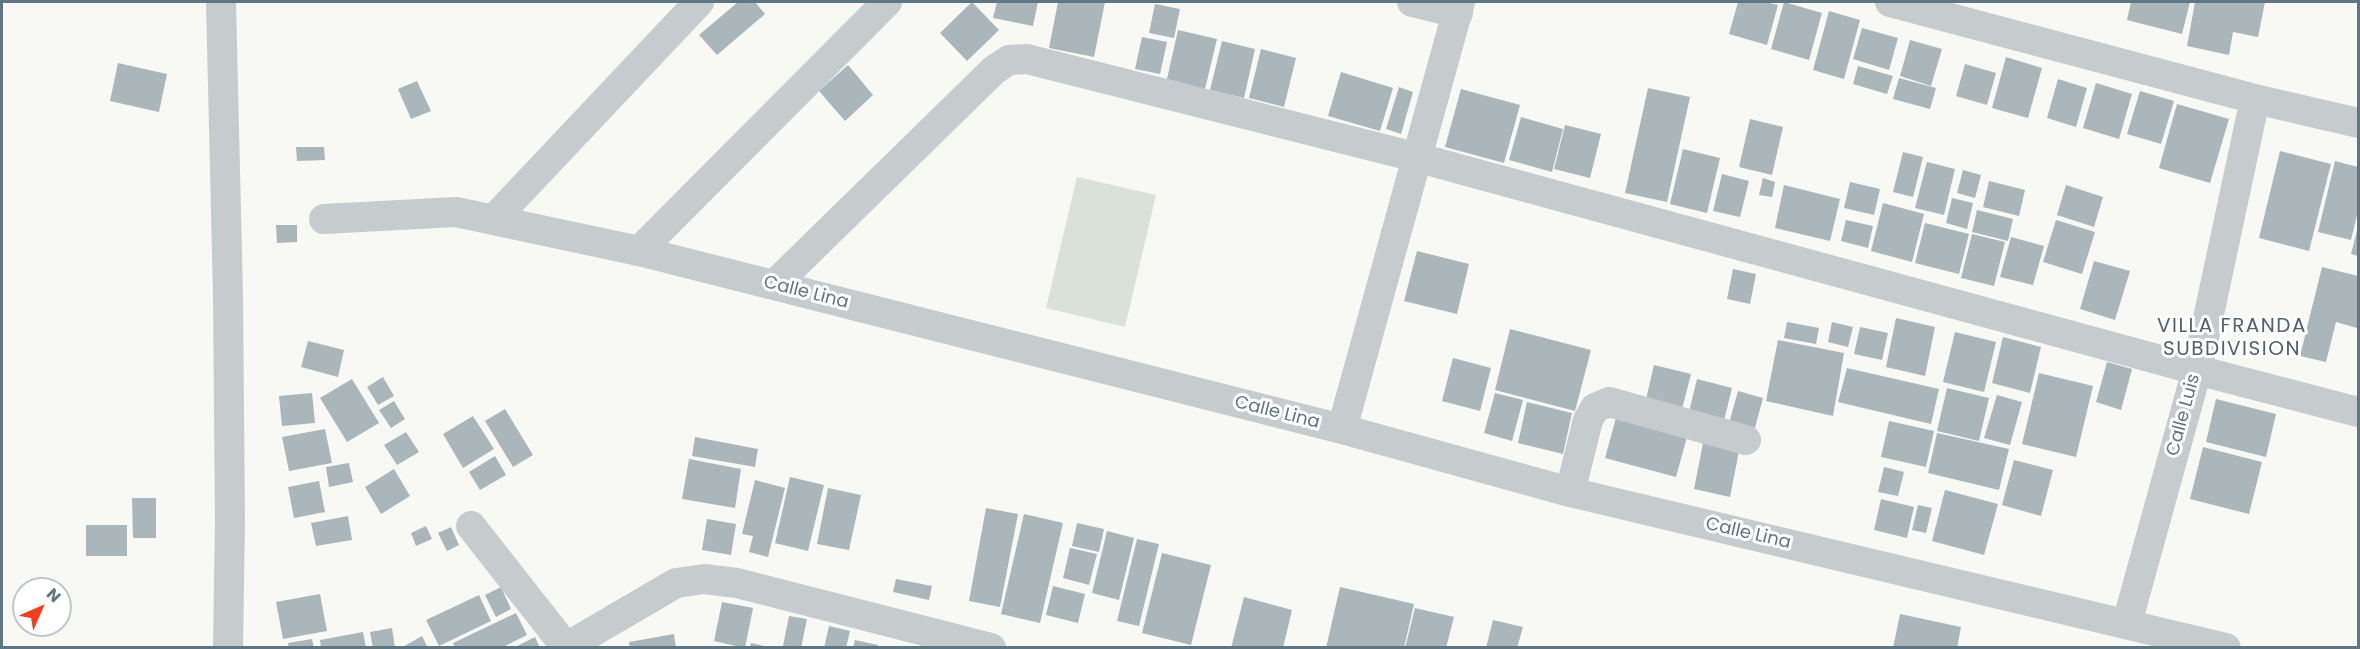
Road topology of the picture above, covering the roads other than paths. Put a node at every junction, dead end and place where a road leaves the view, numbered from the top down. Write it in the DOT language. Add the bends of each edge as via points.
graph roads {
  1 [pos="221,2"];
  2 [pos="699,2"];
  3 [pos="887,2"];
  4 [pos="1412,2"];
  5 [pos="1890,2"];
  6 [pos="1459,7"];
  7 [pos="2255,99"];
  8 [pos="2358,123"];
  9 [pos="1419,158"];
  10 [pos="324,219"];
  11 [pos="494,219"];
  12 [pos="639,251"];
  13 [pos="774,285"];
  14 [pos="2197,370"];
  15 [pos="2358,412"];
  16 [pos="1342,429"];
  17 [pos="1746,440"];
  18 [pos="1570,492"];
  19 [pos="471,525"];
  20 [pos="2127,623"];
  21 [pos="566,647"];
  22 [pos="228,648"];
  23 [pos="991,648"];
  24 [pos="2226,648"];
  1 -- 22 [label="street" via="228,320"];
  2 -- 11 [label="street"];
  3 -- 12 [label="street"];
  4 -- 6 [label="street"];
  5 -- 7 [label="street"];
  6 -- 9 [label="street"];
  7 -- 8 [label="street"];
  7 -- 14 [label="street, Calle Luis"];
  9 -- 13 [label="street" via="1027,59 1009,60 994,70"];
  9 -- 14 [label="street"];
  9 -- 16 [label="street"];
  10 -- 11 [label="street, Calle Lina" via="456,212"];
  11 -- 12 [label="street, Calle Lina"];
  12 -- 13 [label="street, Calle Lina"];
  13 -- 16 [label="street, Calle Lina"];
  14 -- 15 [label="street"];
  14 -- 20 [label="street, Calle Luis"];
  16 -- 18 [label="street, Calle Lina"];
  17 -- 18 [label="street" via="1609,402 1595,408 1588,420"];
  18 -- 20 [label="street, Calle Lina"];
  19 -- 21 [label="street"];
  20 -- 24 [label="street, Calle Lina"];
  21 -- 23 [label="street" via="676,583 704,579 737,583"];
}
